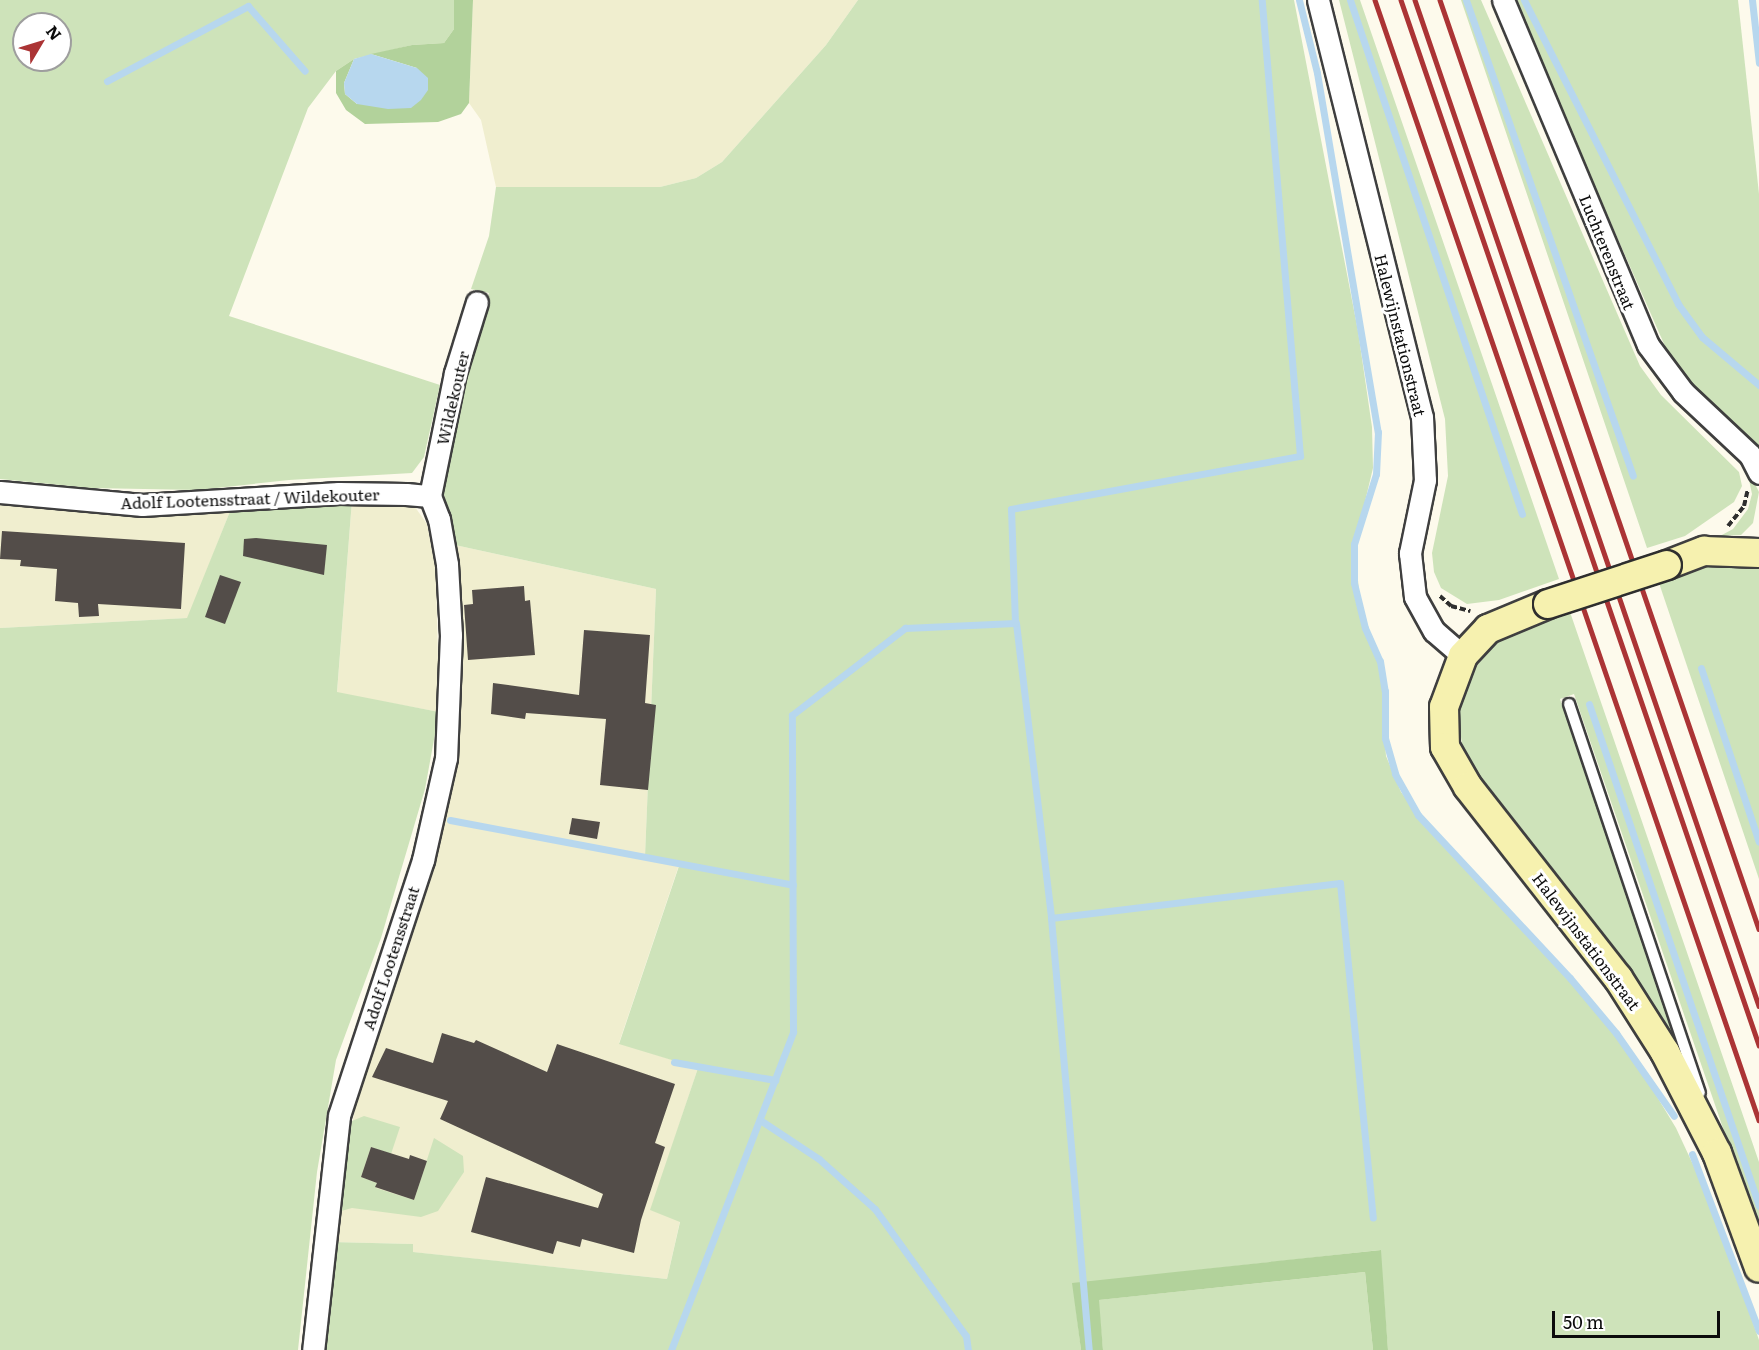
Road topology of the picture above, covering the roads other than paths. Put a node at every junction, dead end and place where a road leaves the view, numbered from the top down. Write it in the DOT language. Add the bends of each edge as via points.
graph roads {
  1 [pos="1318,0"];
  2 [pos="1503,0"];
  3 [pos="477,302"];
  4 [pos="1752,477"];
  5 [pos="0,492"];
  6 [pos="430,495"];
  7 [pos="1759,553"];
  8 [pos="1463,656"];
  9 [pos="1569,704"];
  10 [pos="1735,1198"];
  11 [pos="1759,1268"];
  12 [pos="313,1350"];
  1 -- 8 [label="street, Halewijnstationstraat" via="1422,417 1425,480 1410,554 1415,597 1434,631"];
  2 -- 4 [label="street, Luchterenstraat" via="1648,345 1683,392 1750,455"];
  3 -- 6 [label="street, Wildekouter" via="455,373"];
  5 -- 6 [label="street, Adolf Lootensstraat / Wildekouter" via="74,502 142,504 339,493"];
  6 -- 12 [label="street, Adolf Lootensstraat" via="444,537 447,564 452,694 446,758 428,844 339,1116"];
  7 -- 8 [label="street, Halewijnstationstraat, bridge" via="1704,551 1548,604 1488,629"];
  8 -- 10 [label="street, Halewijnstationstraat" via="1444,707 1445,747 1454,768 1641,1012 1698,1112"];
  9 -- 10 [label="lane"];
  10 -- 11 [label="street, Halewijnstationstraat"];
}
